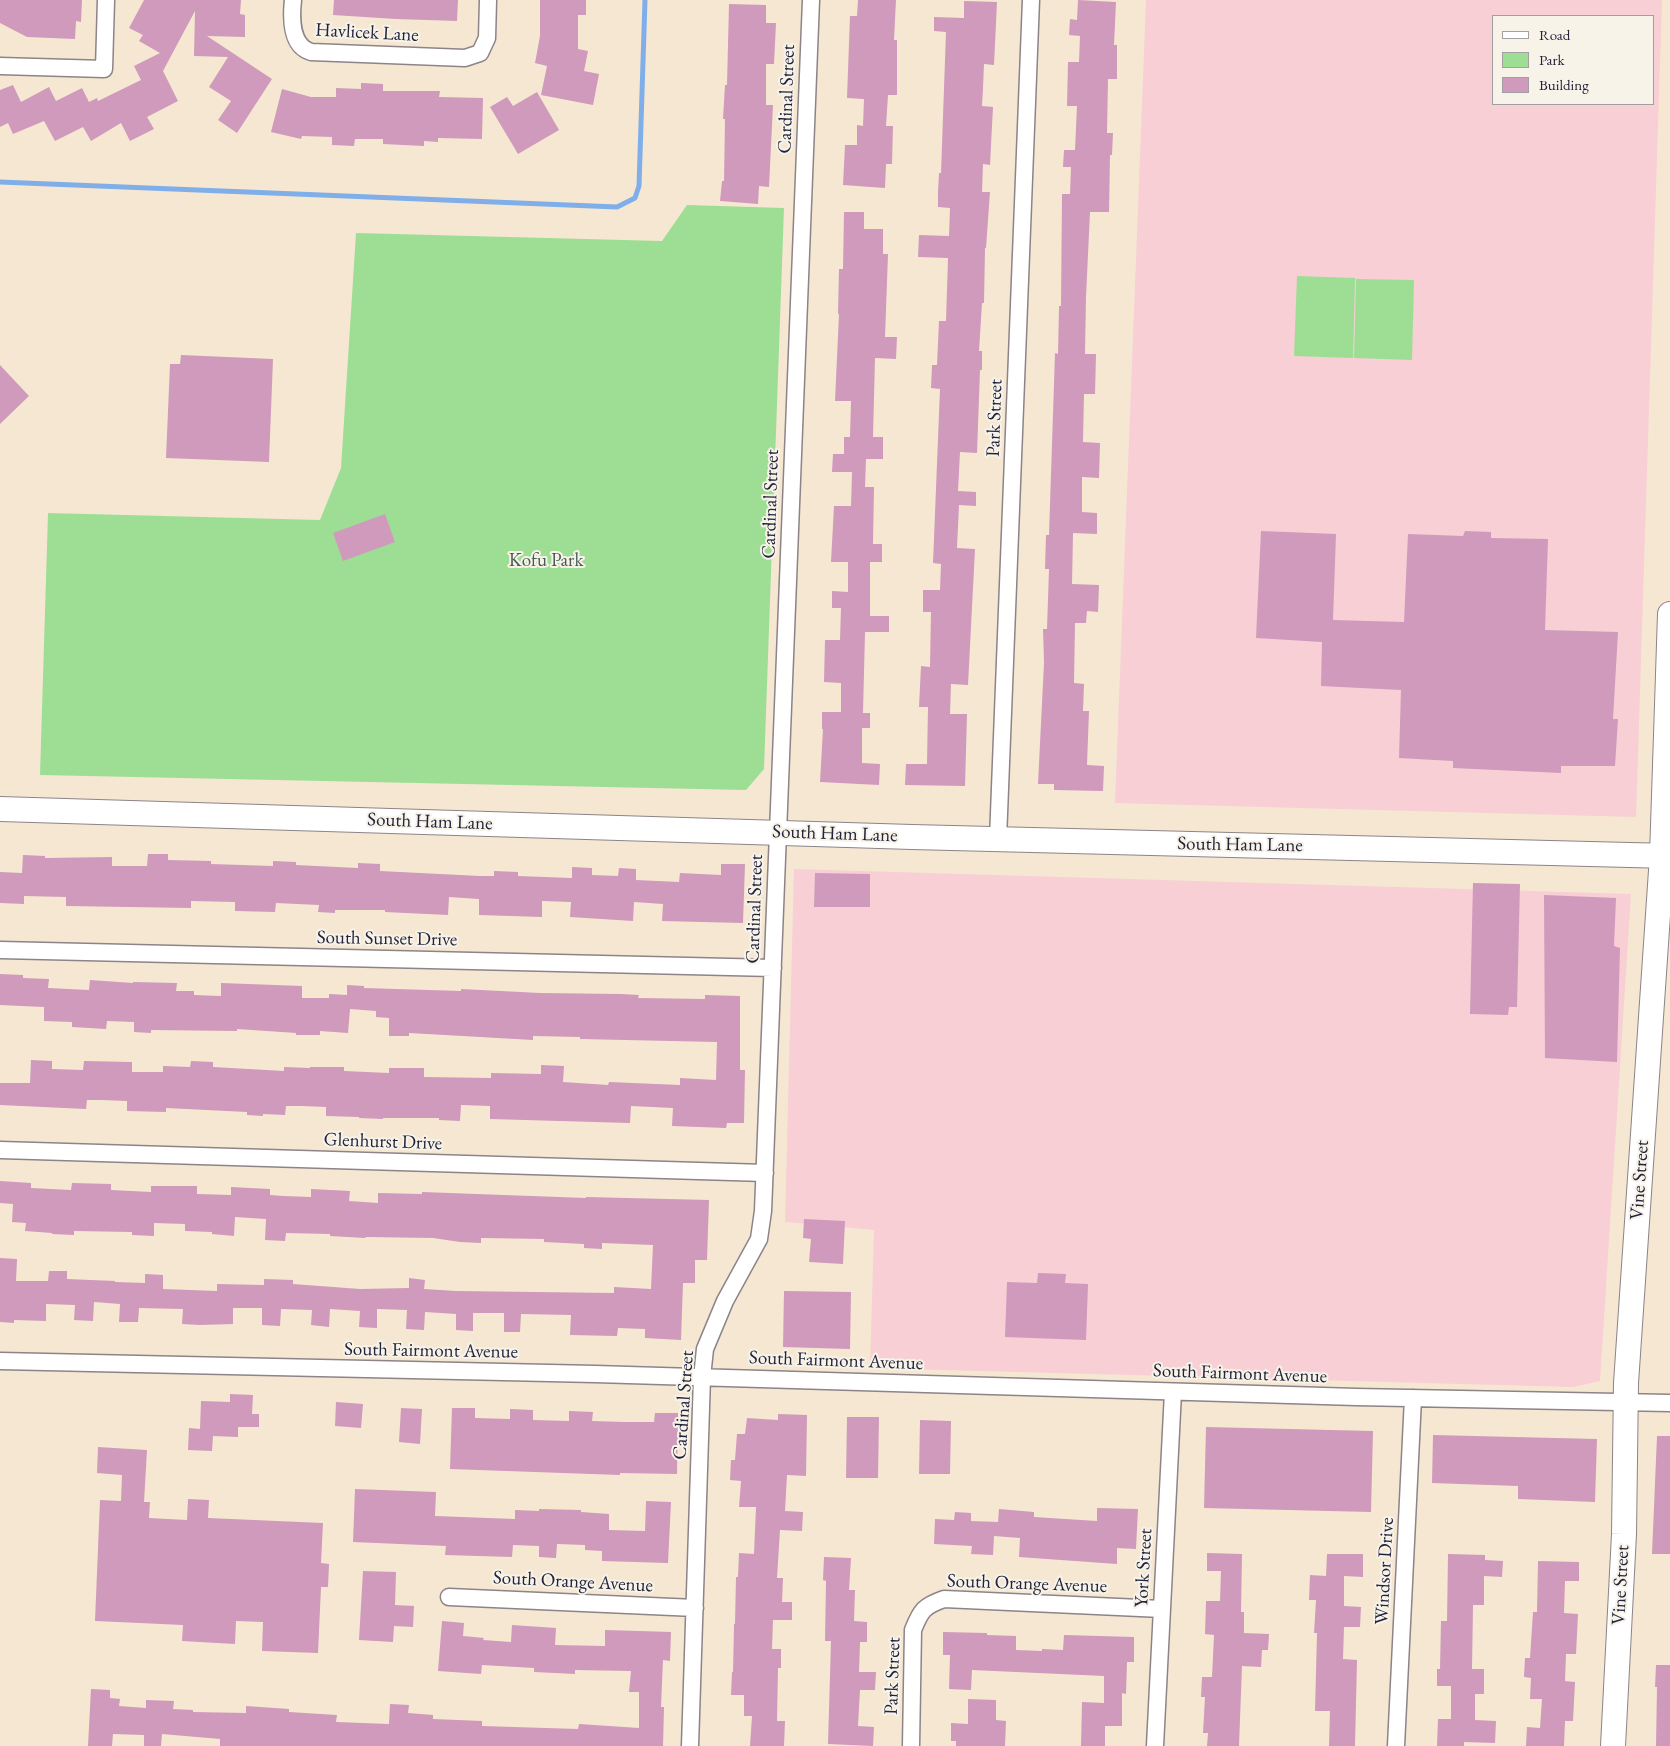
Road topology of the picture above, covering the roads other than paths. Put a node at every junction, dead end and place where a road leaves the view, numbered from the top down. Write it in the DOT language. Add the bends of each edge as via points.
graph roads {
  1 [pos="106,0"];
  2 [pos="293,0"];
  3 [pos="488,0"];
  4 [pos="811,0"];
  5 [pos="1031,0"];
  6 [pos="0,66"];
  7 [pos="1670,614"];
  8 [pos="1670,648"];
  9 [pos="0,809"];
  10 [pos="778,833"];
  11 [pos="998,838"];
  12 [pos="1666,856"];
  13 [pos="0,950"];
  14 [pos="773,968"];
  15 [pos="0,1150"];
  16 [pos="765,1173"];
  17 [pos="0,1361"];
  18 [pos="702,1377"];
  19 [pos="1174,1392"];
  20 [pos="1413,1398"];
  21 [pos="1625,1402"];
  22 [pos="1670,1403"];
  23 [pos="449,1597"];
  24 [pos="695,1608"];
  25 [pos="924,1609"];
  26 [pos="1162,1609"];
  27 [pos="690,1746"];
  28 [pos="911,1746"];
  29 [pos="1156,1746"];
  30 [pos="1396,1746"];
  31 [pos="1613,1746"];
  1 -- 6 [label="street" via="104,69"];
  2 -- 3 [label="street, Havlicek Lane" via="295,38 304,50 465,58 480,53 487,38"];
  4 -- 10 [label="street, Cardinal Street"];
  5 -- 11 [label="street, Park Street"];
  7 -- 8 [label="main road, Vine Street"];
  8 -- 12 [label="main road, Vine Street"];
  9 -- 10 [label="main road, South Ham Lane"];
  10 -- 11 [label="main road, South Ham Lane"];
  10 -- 14 [label="street, Cardinal Street"];
  11 -- 12 [label="main road, South Ham Lane"];
  12 -- 21 [label="main road, Vine Street"];
  13 -- 14 [label="street, South Sunset Drive"];
  14 -- 16 [label="street, Cardinal Street"];
  15 -- 16 [label="street, Glenhurst Drive"];
  16 -- 18 [label="street, Cardinal Street" via="759,1239 725,1301 705,1349"];
  17 -- 18 [label="street, South Fairmont Avenue"];
  18 -- 19 [label="street, South Fairmont Avenue"];
  18 -- 24 [label="street, Cardinal Street"];
  19 -- 20 [label="street, South Fairmont Avenue"];
  19 -- 26 [label="street, York Street"];
  20 -- 21 [label="street, South Fairmont Avenue"];
  20 -- 30 [label="street, Windsor Drive"];
  21 -- 22 [label="street, South Fairmont Avenue"];
  21 -- 31 [label="main road, Vine Street" via="1624,1534"];
  23 -- 24 [label="street, South Orange Avenue"];
  24 -- 27 [label="street, Cardinal Street"];
  25 -- 26 [label="street, South Orange Avenue" via="944,1599"];
  25 -- 28 [label="street, Park Street" via="913,1630"];
  26 -- 29 [label="street, York Street"];
}
